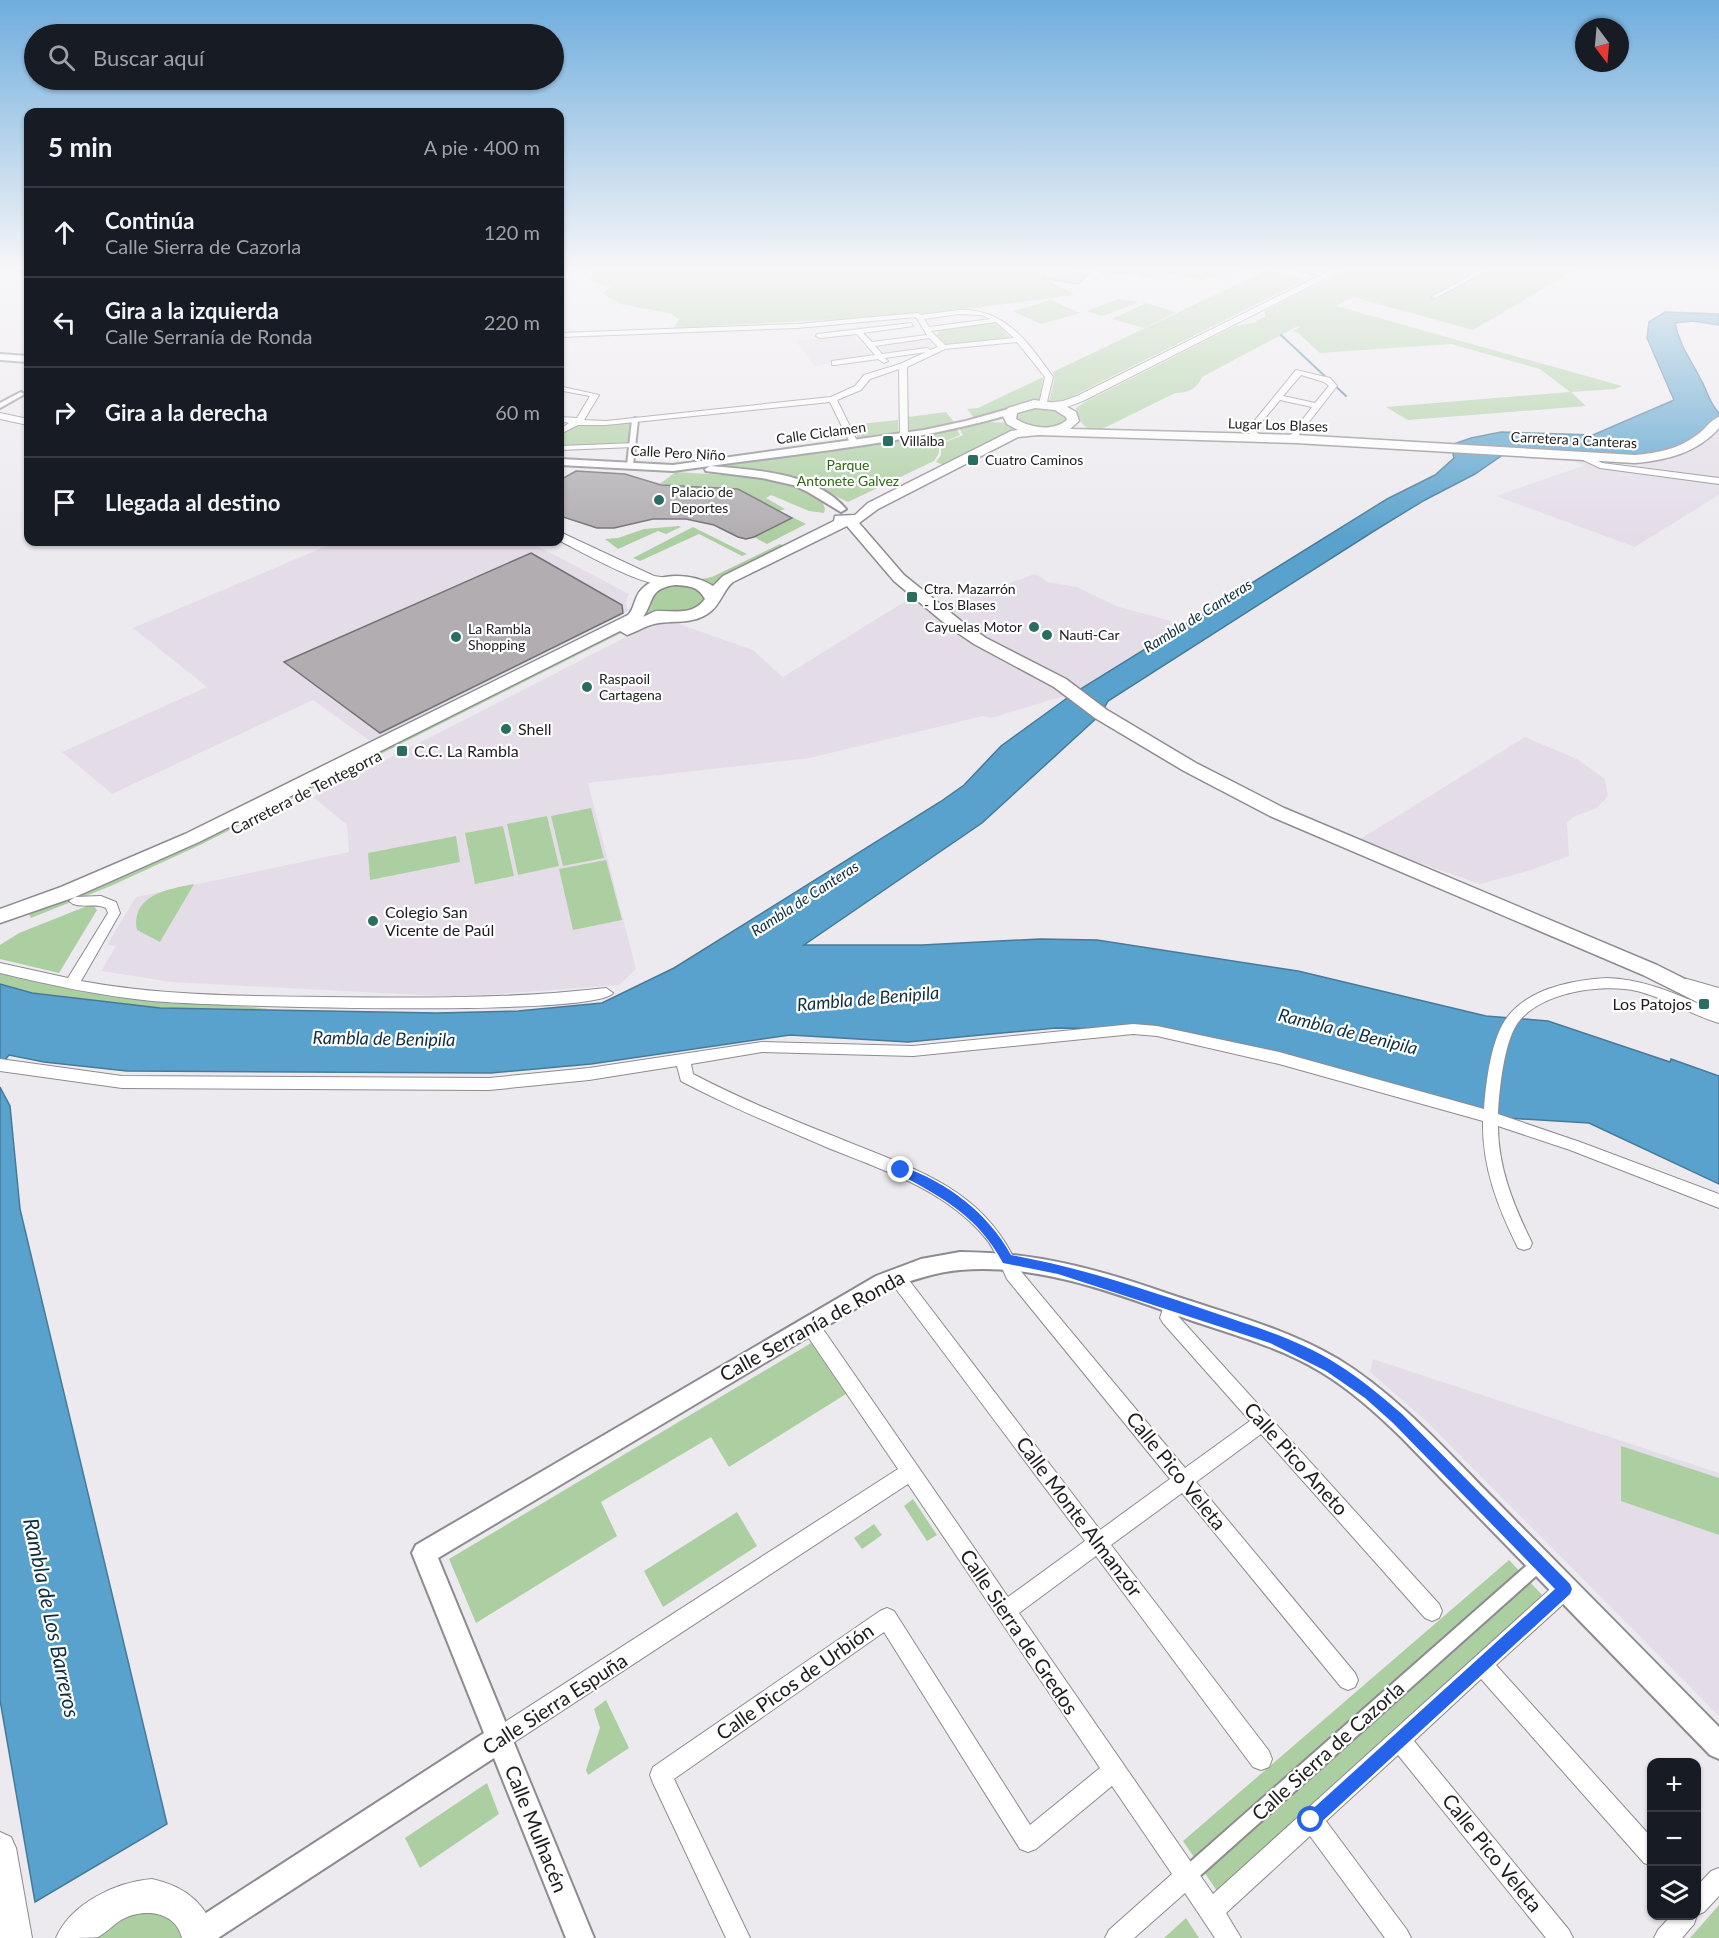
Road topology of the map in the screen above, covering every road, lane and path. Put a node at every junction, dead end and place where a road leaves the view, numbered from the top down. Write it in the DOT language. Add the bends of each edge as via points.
graph roads {
  1 [pos="884,356"];
  2 [pos="924,356"];
  3 [pos="1032,356"];
  4 [pos="1164,356"];
  5 [pos="0,357"];
  6 [pos="880,357"];
  7 [pos="24,359"];
  8 [pos="835,363"];
  9 [pos="903,366"];
  10 [pos="893,370"];
  11 [pos="903,381"];
  12 [pos="21,394"];
  13 [pos="564,394"];
  14 [pos="1081,398"];
  15 [pos="1279,398"];
  16 [pos="833,399"];
  17 [pos="1046,405"];
  18 [pos="0,406"];
  19 [pos="1317,406"];
  20 [pos="0,411"];
  21 [pos="24,415"];
  22 [pos="0,416"];
  23 [pos="1013,417"];
  24 [pos="1071,418"];
  25 [pos="564,420"];
  26 [pos="635,420"];
  27 [pos="24,421"];
  28 [pos="1719,421"];
  29 [pos="574,422"];
  30 [pos="564,429"];
  31 [pos="1039,431"];
  32 [pos="1104,435"];
  33 [pos="904,436"];
  34 [pos="1258,438"];
  35 [pos="1296,439"];
  36 [pos="854,442"];
  37 [pos="633,445"];
  38 [pos="564,448"];
  39 [pos="1451,449"];
  40 [pos="1582,456"];
  41 [pos="564,462"];
  42 [pos="626,466"];
  43 [pos="709,466"];
  44 [pos="794,482"];
  45 [pos="1719,482"];
  46 [pos="847,513"];
  47 [pos="564,538"];
  48 [pos="563,546"];
  49 [pos="685,581"];
  50 [pos="669,582"];
  51 [pos="712,598"];
  52 [pos="643,599"];
  53 [pos="673,617"];
  54 [pos="75,901"];
  55 [pos="0,916"];
  56 [pos="0,932"];
  57 [pos="0,968"];
  58 [pos="1658,978"];
  59 [pos="72,984"];
  60 [pos="606,993"];
  61 [pos="1719,993"];
  62 [pos="1719,1003"];
  63 [pos="1719,1018"];
  64 [pos="683,1061"];
  65 [pos="0,1065"];
  66 [pos="1490,1117"];
  67 [pos="1719,1201"];
  68 [pos="1524,1244"];
  69 [pos="1007,1260"];
  70 [pos="896,1276"];
  71 [pos="1172,1304"];
  72 [pos="810,1325"];
  73 [pos="1263,1422"];
  74 [pos="910,1472"];
  75 [pos="1184,1480"];
  76 [pos="1099,1542"];
  77 [pos="424,1552"];
  78 [pos="1540,1563"];
  79 [pos="1565,1589"];
  80 [pos="1005,1611"];
  81 [pos="1432,1611"];
  82 [pos="1482,1665"];
  83 [pos="1348,1680"];
  84 [pos="499,1739"];
  85 [pos="1399,1740"];
  86 [pos="1719,1746"];
  87 [pos="1261,1759"];
  88 [pos="1114,1770"];
  89 [pos="1311,1820"];
  90 [pos="0,1848"];
  91 [pos="1647,1849"];
  92 [pos="1187,1876"];
  93 [pos="1719,1879"];
  94 [pos="1701,1899"];
  95 [pos="1211,1911"];
  96 [pos="1682,1920"];
  97 [pos="84,1927"];
  98 [pos="17,1931"];
  99 [pos="199,1936"];
  100 [pos="68,1938"];
  101 [pos="580,1938"];
  102 [pos="738,1938"];
  103 [pos="1117,1938"];
  104 [pos="1229,1938"];
  105 [pos="1399,1938"];
  106 [pos="1561,1938"];
  107 [pos="1666,1938"];
  1 -- 6 [label="street"];
  2 -- 9 [label="street"];
  3 -- 17 [label="street" via="1049,376"];
  4 -- 14 [label="main road"];
  5 -- 7 [label="street"];
  6 -- 8 [label="street"];
  6 -- 10 [label="street"];
  9 -- 10 [label="street"];
  9 -- 11 [label="street"];
  10 -- 11 [label="street"];
  10 -- 16 [label="street" via="867,377 858,388"];
  11 -- 33 [label="street"];
  12 -- 18 [label="street"];
  13 -- 29 [label="street" via="569,390 595,395 580,420"];
  14 -- 17 [label="main road"];
  14 -- 24 [label="main road" via="1071,405"];
  15 -- 19 [label="street"];
  15 -- 19 [label="street" via="1299,372 1327,380 1333,386"];
  15 -- 34 [label="street" via="1251,430"];
  16 -- 26 [label="street"];
  16 -- 36 [label="street"];
  17 -- 23 [label="main road" via="1025,405"];
  17 -- 24 [label="main road, Lugar Los Blases"];
  19 -- 35 [label="street" via="1294,436"];
  20 -- 21 [label="main road"];
  22 -- 27 [label="main road"];
  23 -- 31 [label="main road"];
  23 -- 33 [label="street, Calle Ciclamen"];
  23 -- 46 [label="main road" via="1006,430"];
  24 -- 31 [label="main road" via="1060,429"];
  24 -- 32 [label="main road, Lugar Los Blases" via="1083,432"];
  25 -- 29 [label="street"];
  26 -- 29 [label="street"];
  26 -- 37 [label="street"];
  28 -- 40 [label="main road, Carretera a Canteras" via="1701,440 1666,456"];
  29 -- 30 [label="street"];
  31 -- 32 [label="main road, Lugar Los Blases"];
  31 -- 46 [label="main road" via="1015,434 873,506"];
  32 -- 34 [label="main road, Lugar Los Blases"];
  33 -- 36 [label="street, Calle Ciclamen"];
  34 -- 35 [label="main road, Lugar Los Blases"];
  35 -- 39 [label="main road, Lugar Los Blases"];
  36 -- 43 [label="street, Calle Ciclamen"];
  37 -- 38 [label="street"];
  37 -- 42 [label="street"];
  39 -- 40 [label="main road, Carretera a Canteras"];
  40 -- 45 [label="street" via="1600,465"];
  41 -- 42 [label="street, Calle Pero Niño"];
  42 -- 43 [label="street, Calle Pero Niño"];
  42 -- 44 [label="street, Calle Pero Niño"];
  43 -- 44 [label="street, Calle Pero Niño"];
  44 -- 46 [label="street, Calle Pero Niño" via="820,492"];
  46 -- 49 [label="main road" via="719,574"];
  46 -- 51 [label="main road" via="838,524 728,579"];
  46 -- 58 [label="main road" via="899,578 955,624 1074,693 1131,733 1277,812"];
  47 -- 50 [label="main road" via="651,580"];
  48 -- 52 [label="main road" via="636,581 641,585"];
  49 -- 50 [label="main road"];
  49 -- 51 [label="main road" via="705,587"];
  50 -- 52 [label="main road, Carretera de Tentegorra" via="655,587"];
  51 -- 53 [label="main road, Carretera de Tentegorra" via="700,612"];
  52 -- 53 [label="main road" via="652,613"];
  52 -- 55 [label="main road, Carretera de Tentegorra" via="633,618 192,838 68,892"];
  53 -- 54 [label="main road, Carretera de Tentegorra" via="639,624 200,845"];
  54 -- 56 [label="main road, Carretera de Tentegorra"];
  54 -- 59 [label="street" via="101,900 111,905 114,913"];
  57 -- 59 [label="street"];
  58 -- 61 [label="street"];
  58 -- 62 [label="main road"];
  58 -- 63 [label="street"];
  58 -- 66 [label="street" via="1569,988 1537,1001 1514,1018 1497,1065"];
  59 -- 60 [label="street" via="175,999 424,1004"];
  64 -- 65 [label="street" via="523,1082 456,1084 122,1082"];
  64 -- 66 [label="street" via="762,1047 913,1051 1133,1029 1157,1030 1279,1058"];
  64 -- 69 [label="street, Calle Pico Veleta" via="686,1077 720,1095 901,1170 946,1194 987,1227"];
  66 -- 67 [label="street"];
  66 -- 68 [label="street" via="1498,1182 1505,1207"];
  69 -- 70 [label="street, Calle Serranía de Ronda" via="962,1260"];
  69 -- 71 [label="street, Calle Serranía de Ronda" via="1058,1269"];
  69 -- 75 [label="street, Calle Pico Veleta" via="1013,1274"];
  70 -- 72 [label="street, Calle Serranía de Ronda"];
  70 -- 76 [label="street, Calle Monte Almanzór"];
  71 -- 73 [label="street, Calle Pico Aneto" via="1169,1318"];
  71 -- 78 [label="street, Calle Serranía de Ronda" via="1302,1351 1356,1384 1410,1430"];
  72 -- 74 [label="street, Calle Sierra de Gredos"];
  72 -- 77 [label="street, Calle Serranía de Ronda"];
  73 -- 75 [label="street"];
  73 -- 81 [label="street, Calle Pico Aneto"];
  74 -- 80 [label="street, Calle Sierra de Gredos"];
  74 -- 84 [label="street, Calle Sierra Espuña"];
  75 -- 76 [label="street"];
  75 -- 83 [label="street, Calle Pico Veleta"];
  76 -- 80 [label="street"];
  76 -- 87 [label="street, Calle Monte Almanzór"];
  77 -- 84 [label="street, Calle Mulhacén"];
  78 -- 79 [label="street, Calle Serranía de Ronda"];
  78 -- 92 [label="street, Calle Sierra de Cazorla"];
  79 -- 82 [label="street"];
  79 -- 86 [label="street, Calle Serranía de Ronda"];
  80 -- 88 [label="street, Calle Sierra de Gredos"];
  82 -- 85 [label="street"];
  82 -- 91 [label="street"];
  84 -- 99 [label="street, Calle Sierra Espuña"];
  84 -- 101 [label="street, Calle Mulhacén"];
  85 -- 89 [label="street"];
  85 -- 106 [label="street, Calle Pico Veleta"];
  88 -- 92 [label="street, Calle Sierra de Gredos"];
  88 -- 102 [label="street, Calle Picos de Urbión" via="1028,1840 887,1618 661,1775"];
  89 -- 95 [label="street"];
  89 -- 105 [label="street"];
  90 -- 98 [label="main road"];
  92 -- 95 [label="street, Calle Sierra de Gredos"];
  92 -- 103 [label="street, Calle Sierra de Cazorla"];
  93 -- 94 [label="street"];
  95 -- 104 [label="street, Calle Sierra de Gredos"];
  96 -- 107 [label="street"];
  97 -- 99 [label="main road" via="121,1902 153,1896 174,1902 186,1912"];
  97 -- 100 [label="main road"];
}
